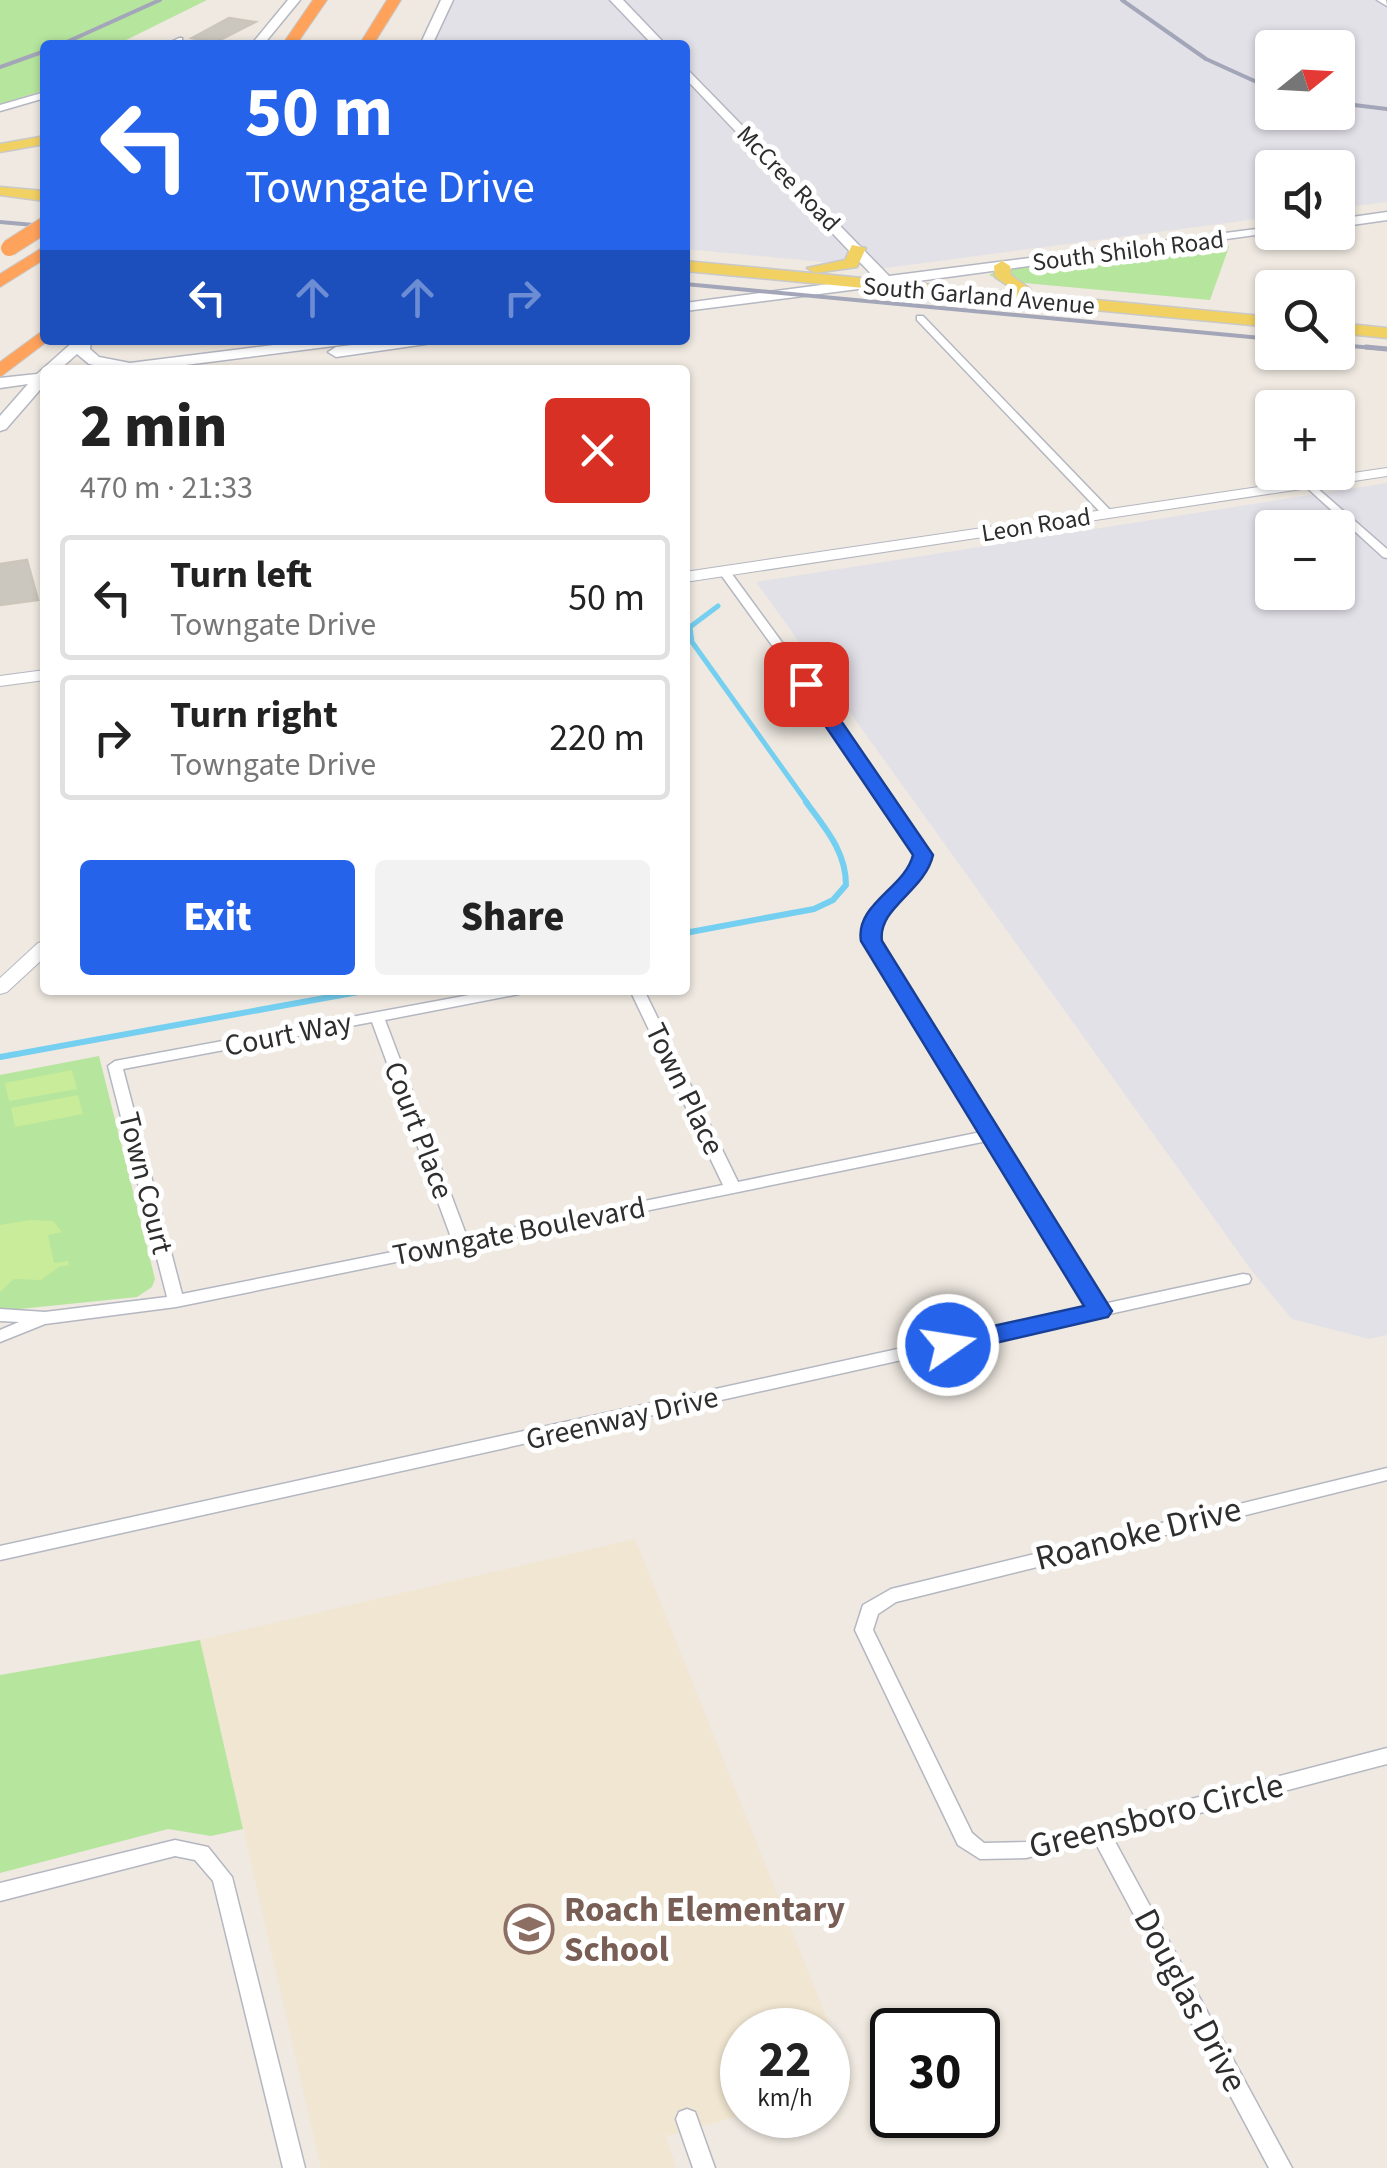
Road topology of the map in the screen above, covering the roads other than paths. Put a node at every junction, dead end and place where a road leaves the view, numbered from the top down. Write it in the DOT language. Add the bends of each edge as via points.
graph roads {
  1 [pos="294,0"];
  2 [pos="320,0"];
  3 [pos="394,0"];
  4 [pos="447,0"];
  5 [pos="616,0"];
  6 [pos="262,40"];
  7 [pos="292,40"];
  8 [pos="369,40"];
  9 [pos="428,40"];
  10 [pos="655,40"];
  11 [pos="690,75"];
  12 [pos="40,96"];
  13 [pos="0,108"];
  14 [pos="40,141"];
  15 [pos="0,152"];
  16 [pos="40,155"];
  17 [pos="0,191"];
  18 [pos="40,195"];
  19 [pos="0,204"];
  20 [pos="40,208"];
  21 [pos="1387,208"];
  22 [pos="1356,216"];
  23 [pos="1255,225"];
  24 [pos="40,228"];
  25 [pos="1255,233"];
  26 [pos="5,246"];
  27 [pos="858,248"];
  28 [pos="40,254"];
  29 [pos="690,257"];
  30 [pos="690,266"];
  31 [pos="1002,266"];
  32 [pos="715,268"];
  33 [pos="816,274"];
  34 [pos="912,278"];
  35 [pos="0,282"];
  36 [pos="881,282"];
  37 [pos="743,289"];
  38 [pos="1022,289"];
  39 [pos="690,295"];
  40 [pos="690,306"];
  41 [pos="1255,310"];
  42 [pos="920,318"];
  43 [pos="1355,319"];
  44 [pos="1255,320"];
  45 [pos="1387,322"];
  46 [pos="1355,330"];
  47 [pos="1387,333"];
  48 [pos="40,339"];
  49 [pos="79,345"];
  50 [pos="83,345"];
  51 [pos="319,345"];
  52 [pos="371,345"];
  53 [pos="218,362"];
  54 [pos="58,365"];
  55 [pos="121,365"];
  56 [pos="168,365"];
  57 [pos="211,365"];
  58 [pos="2,374"];
  59 [pos="40,378"];
  60 [pos="40,382"];
  61 [pos="25,394"];
  62 [pos="0,397"];
  63 [pos="0,426"];
  64 [pos="1387,472"];
  65 [pos="1355,477"];
  66 [pos="1269,490"];
  67 [pos="1316,490"];
  68 [pos="1107,514"];
  69 [pos="1387,555"];
  70 [pos="725,572"];
  71 [pos="690,577"];
  72 [pos="40,675"];
  73 [pos="0,682"];
  74 [pos="40,952"];
  75 [pos="0,988"];
  76 [pos="493,995"];
  77 [pos="639,995"];
  78 [pos="377,1017"];
  79 [pos="115,1066"];
  80 [pos="992,1135"];
  81 [pos="733,1188"];
  82 [pos="461,1243"];
  83 [pos="1243,1279"];
  84 [pos="176,1300"];
  85 [pos="1100,1311"];
  86 [pos="0,1315"];
  87 [pos="45,1318"];
  88 [pos="0,1336"];
  89 [pos="1387,1474"];
  90 [pos="0,1553"];
  91 [pos="891,1596"];
  92 [pos="1387,1756"];
  93 [pos="1100,1832"];
  94 [pos="0,1892"];
  95 [pos="687,2119"];
  96 [pos="294,2168"];
  97 [pos="704,2168"];
  98 [pos="1282,2168"];
  1 -- 6 [label="main road"];
  2 -- 7 [label="highway"];
  3 -- 8 [label="highway"];
  4 -- 9 [label="main road"];
  5 -- 10 [label="main road"];
  11 -- 27 [label="main road, McCree Road"];
  12 -- 13 [label="street"];
  14 -- 15 [label="main road"];
  15 -- 16 [label="main road"];
  17 -- 18 [label="main road"];
  19 -- 20 [label="main road"];
  21 -- 22 [label="main road"];
  23 -- 36 [label="main road, South Shiloh Road"];
  24 -- 26 [label="highway, bridge"];
  25 -- 31 [label="main road, South Shiloh Road"];
  27 -- 33 [label="main road" via="851,264"];
  27 -- 36 [label="main road, McCree Road"];
  28 -- 35 [label="highway"];
  29 -- 33 [label="main road, South Garland Avenue"];
  30 -- 32 [label="main road, South Garland Avenue"];
  31 -- 34 [label="main road, South Shiloh Road"];
  31 -- 38 [label="main road" via="1003,276"];
  32 -- 33 [label="main road, South Garland Avenue"];
  32 -- 37 [label="main road" via="747,277 750,284"];
  33 -- 36 [label="main road, South Garland Avenue"];
  33 -- 37 [label="main road"];
  34 -- 36 [label="main road, South Garland Avenue"];
  34 -- 38 [label="main road, South Garland Avenue"];
  36 -- 40 [label="main road, South Shiloh Road"];
  36 -- 44 [label="main road, South Garland Avenue"];
  37 -- 39 [label="main road"];
  38 -- 41 [label="main road, South Garland Avenue"];
  42 -- 68 [label="street"];
  43 -- 45 [label="main road"];
  46 -- 47 [label="main road"];
  48 -- 58 [label="highway"];
  49 -- 54 [label="main road"];
  50 -- 55 [label="main road" via="94,361"];
  51 -- 53 [label="main road"];
  52 -- 53 [label="main road"];
  53 -- 56 [label="main road"];
  53 -- 57 [label="main road"];
  58 -- 59 [label="main road"];
  60 -- 61 [label="main road"];
  61 -- 62 [label="main road"];
  61 -- 63 [label="main road"];
  64 -- 65 [label="street, Leon Road"];
  66 -- 68 [label="street, Leon Road"];
  67 -- 69 [label="street"];
  68 -- 70 [label="street, Leon Road"];
  70 -- 71 [label="street, Leon Road"];
  70 -- 80 [label="street" via="923,855 919,873 879,912 872,941"];
  72 -- 73 [label="street"];
  74 -- 75 [label="street"];
  76 -- 78 [label="street, Court Way"];
  77 -- 81 [label="street, Town Place"];
  78 -- 79 [label="street, Court Way"];
  78 -- 82 [label="street, Court Place"];
  79 -- 84 [label="street, Town Court"];
  80 -- 81 [label="street, Towngate Boulevard"];
  80 -- 85 [label="street"];
  81 -- 82 [label="street, Towngate Boulevard"];
  82 -- 84 [label="street, Towngate Boulevard"];
  83 -- 85 [label="street, Greenway Drive"];
  84 -- 87 [label="street, Towngate Boulevard"];
  85 -- 90 [label="street, Greenway Drive"];
  86 -- 87 [label="street, Towngate Boulevard"];
  87 -- 88 [label="street, Towngate Boulevard"];
  89 -- 91 [label="street, Roanoke Drive"];
  91 -- 93 [label="street, Greensboro Circle" via="870,1610 864,1630 964,1839 980,1851 1026,1850"];
  92 -- 93 [label="street, Greensboro Circle"];
  93 -- 98 [label="street, Douglas Drive"];
  94 -- 96 [label="street" via="176,1848 202,1853 222,1878"];
  95 -- 97 [label="street"];
}
